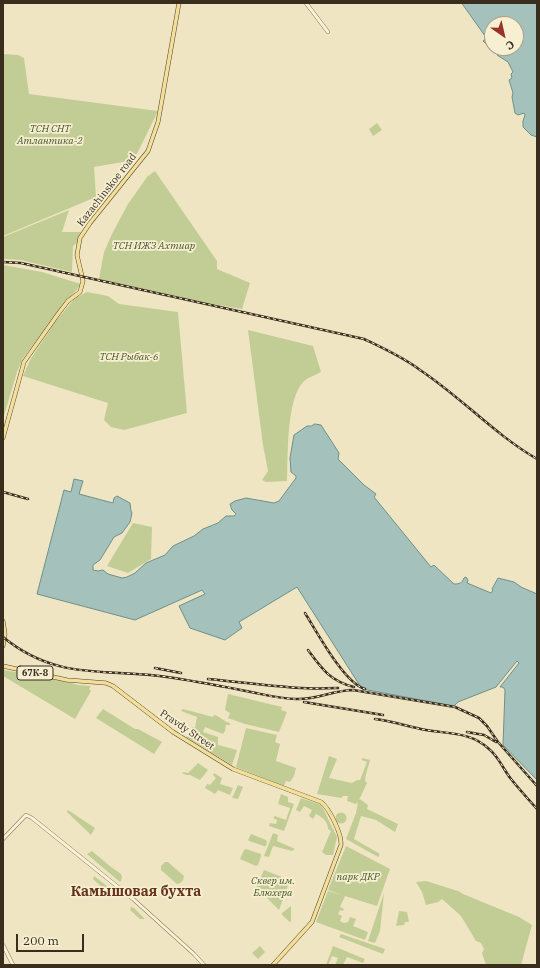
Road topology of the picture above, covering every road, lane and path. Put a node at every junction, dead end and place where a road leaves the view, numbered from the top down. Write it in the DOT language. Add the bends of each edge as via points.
graph roads {
  1 [pos="179,3"];
  2 [pos="306,3"];
  3 [pos="328,32"];
  4 [pos="3,438"];
  5 [pos="3,621"];
  6 [pos="3,646"];
  7 [pos="3,666"];
  8 [pos="3,839"];
  9 [pos="3,945"];
  10 [pos="13,965"];
  11 [pos="204,965"];
  12 [pos="273,965"];
  1 -- 4 [label="main road, Kazachinskoe road" via="153,141 148,151 80,238 77,255 83,281 80,292 68,301 24,362"];
  2 -- 3 [label="street"];
  5 -- 6 [label="main road"];
  7 -- 12 [label="main road, Pravdy Street / 67К-8" via="67,680 106,683 173,732 233,769 321,802 328,810 341,841 312,922"];
  8 -- 11 [label="street" via="26,815 42,825 122,890"];
  9 -- 10 [label="street"];
}
